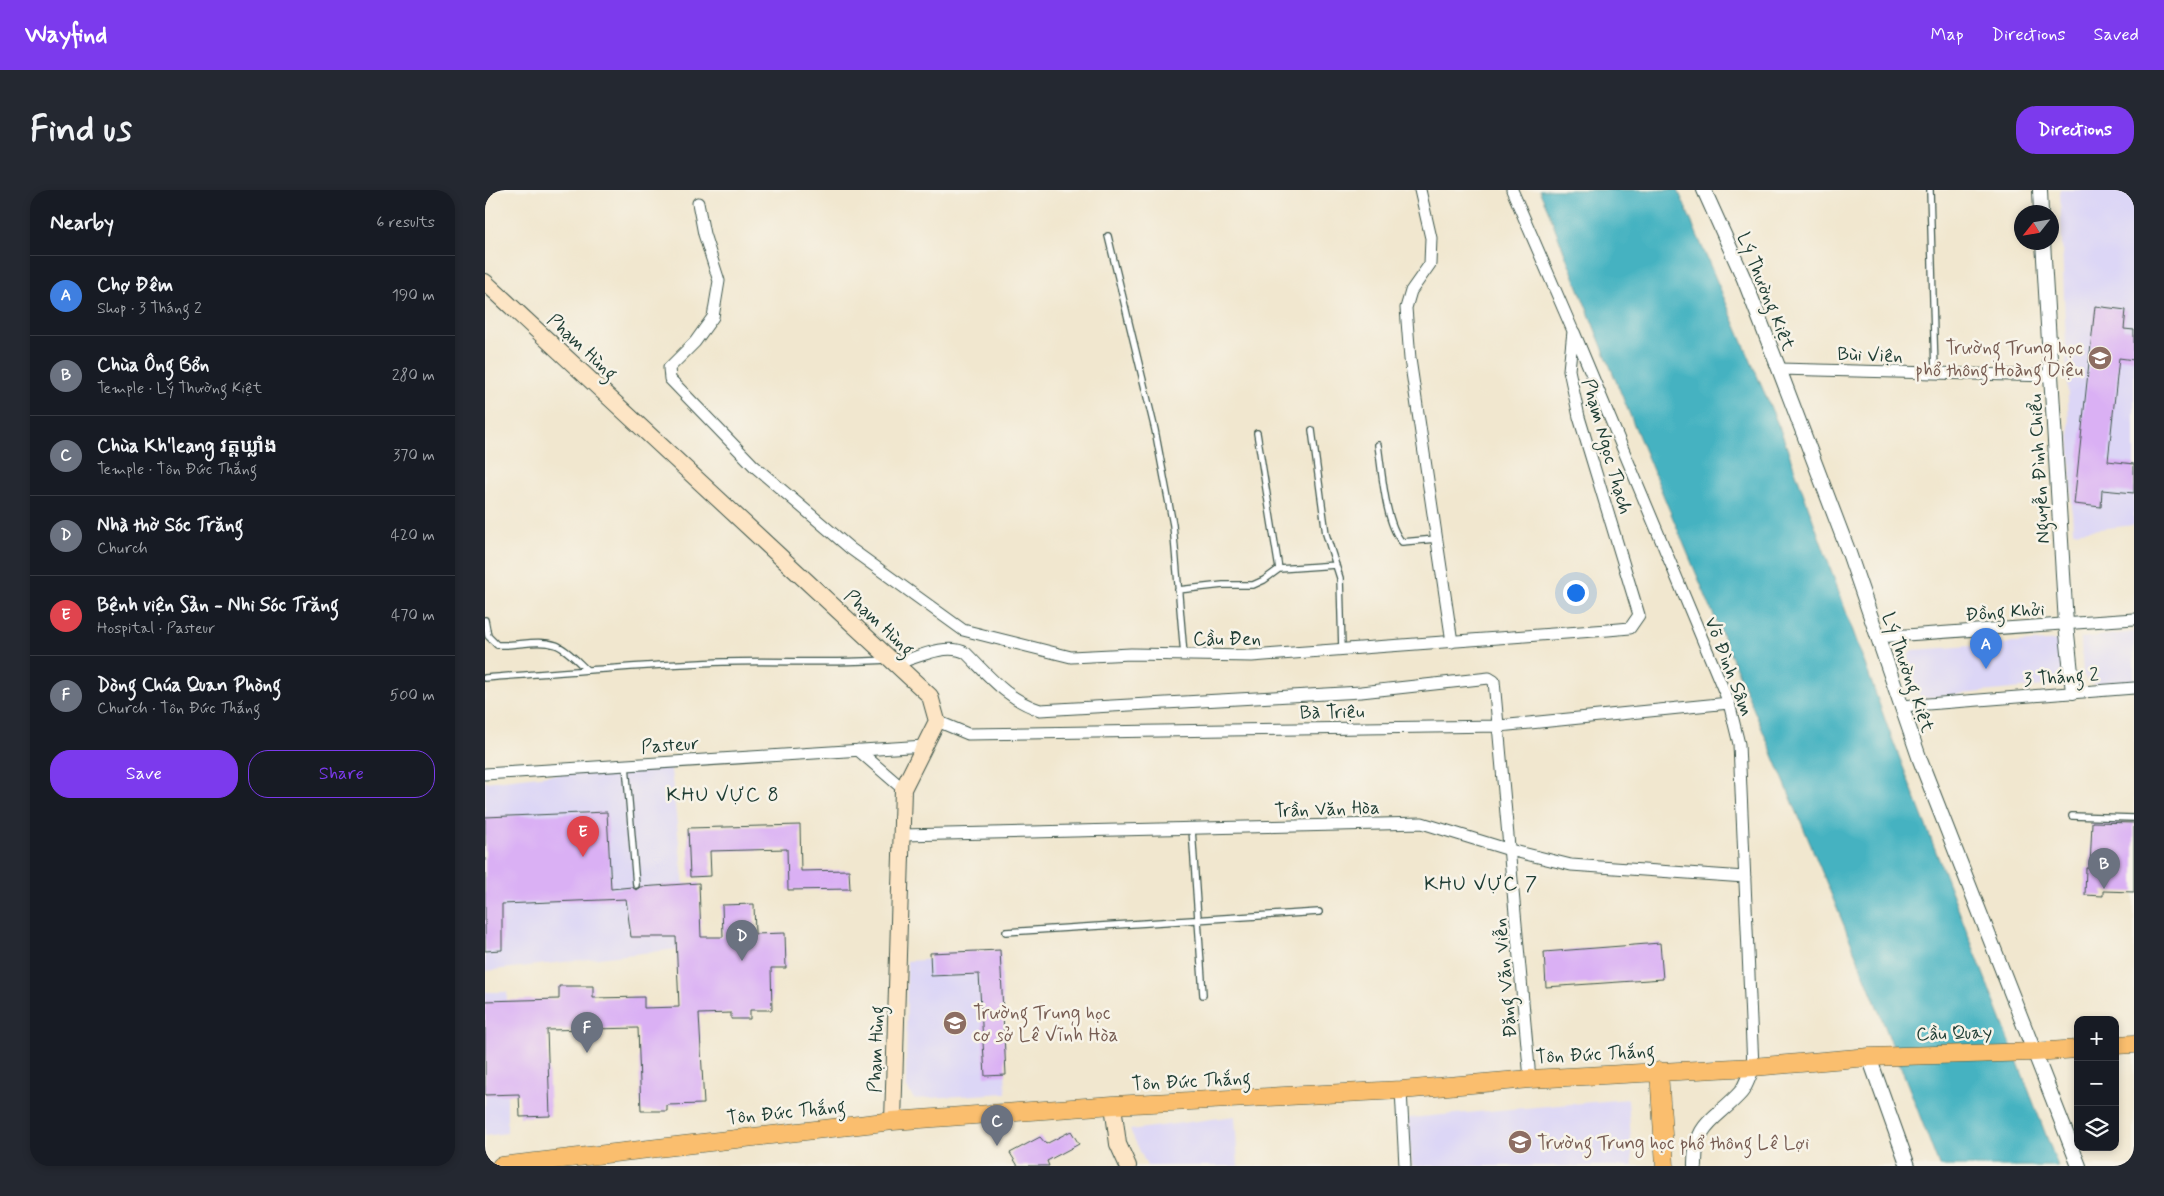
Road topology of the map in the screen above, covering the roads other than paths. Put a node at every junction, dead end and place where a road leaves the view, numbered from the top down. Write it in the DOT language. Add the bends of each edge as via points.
graph roads {
  1 [pos="1420,190"];
  2 [pos="1512,190"];
  3 [pos="1704,190"];
  4 [pos="1930,190"];
  5 [pos="2039,190"];
  6 [pos="698,203"];
  7 [pos="2040,205"];
  8 [pos="1108,236"];
  9 [pos="2043,250"];
  10 [pos="485,282"];
  11 [pos="1573,331"];
  12 [pos="1779,369"];
  13 [pos="1935,373"];
  14 [pos="2051,376"];
  15 [pos="1312,430"];
  16 [pos="1257,433"];
  17 [pos="1378,445"];
  18 [pos="1436,540"];
  19 [pos="1336,565"];
  20 [pos="1279,569"];
  21 [pos="1178,590"];
  22 [pos="2134,619"];
  23 [pos="485,620"];
  24 [pos="2066,624"];
  25 [pos="1631,628"];
  26 [pos="1878,637"];
  27 [pos="1451,642"];
  28 [pos="1342,650"];
  29 [pos="1184,655"];
  30 [pos="893,662"];
  31 [pos="587,670"];
  32 [pos="485,678"];
  33 [pos="2134,688"];
  34 [pos="2073,692"];
  35 [pos="1729,703"];
  36 [pos="1902,706"];
  37 [pos="937,722"];
  38 [pos="1499,726"];
  39 [pos="925,746"];
  40 [pos="857,750"];
  41 [pos="625,765"];
  42 [pos="485,774"];
  43 [pos="903,789"];
  44 [pos="2071,816"];
  45 [pos="2134,818"];
  46 [pos="1192,829"];
  47 [pos="902,835"];
  48 [pos="1510,850"];
  49 [pos="1745,878"];
  50 [pos="636,885"];
  51 [pos="1319,912"];
  52 [pos="1198,920"];
  53 [pos="1006,932"];
  54 [pos="1203,995"];
  55 [pos="2134,1044"];
  56 [pos="2119,1046"];
  57 [pos="2074,1048"];
  58 [pos="2030,1052"];
  59 [pos="1877,1056"];
  60 [pos="1753,1067"];
  61 [pos="1659,1071"];
  62 [pos="1530,1078"];
  63 [pos="1401,1090"];
  64 [pos="1113,1106"];
  65 [pos="893,1121"];
  66 [pos="601,1160"];
  67 [pos="501,1166"];
  68 [pos="1128,1166"];
  69 [pos="1405,1166"];
  70 [pos="1665,1166"];
  71 [pos="1695,1166"];
  72 [pos="1909,1166"];
  73 [pos="2079,1166"];
  1 -- 18 [label="street" via="1431,238 1431,264 1411,290 1406,308 1410,359"];
  2 -- 11 [label="street, Phạm Ngọc Thạch"];
  3 -- 12 [label="street, Lý Thường Kiệt"];
  4 -- 13 [label="lane"];
  5 -- 7 [label="street"];
  6 -- 29 [label="street, Cầu Đen" via="719,281 718,290 713,317 695,342 669,368 670,379 754,466 851,549 963,630 1071,657"];
  8 -- 21 [label="lane" via="1155,430 1173,525"];
  9 -- 14 [label="street, Nguyễn Đình Chiểu"];
  10 -- 30 [label="main road, Phạm Hùng"];
  11 -- 25 [label="street, Phạm Ngọc Thạch" via="1569,370 1579,417 1639,616"];
  11 -- 35 [label="street, Võ Đình Sâm"];
  12 -- 13 [label="street, Bùi Viện"];
  12 -- 26 [label="street, Lý Thường Kiệt"];
  13 -- 14 [label="street, Bùi Viện"];
  14 -- 24 [label="street, Nguyễn Đình Chiểu"];
  15 -- 19 [label="lane" via="1326,534"];
  16 -- 20 [label="lane"];
  17 -- 18 [label="lane" via="1392,525 1399,538 1402,542"];
  18 -- 27 [label="street"];
  19 -- 20 [label="lane"];
  19 -- 28 [label="lane" via="1340,578"];
  20 -- 21 [label="lane" via="1253,585"];
  21 -- 29 [label="lane"];
  22 -- 24 [label="street, Đồng Khởi"];
  23 -- 31 [label="lane" via="489,636 497,645 539,642 558,646"];
  24 -- 26 [label="street, Đồng Khởi"];
  24 -- 34 [label="street, Nguyễn Đình Chiểu"];
  25 -- 27 [label="street, Cầu Đen"];
  26 -- 36 [label="street, Lý Thường Kiệt"];
  27 -- 28 [label="street, Cầu Đen"];
  28 -- 29 [label="street, Cầu Đen" via="1252,656"];
  30 -- 31 [label="lane" via="778,660"];
  30 -- 37 [label="main road, Phạm Hùng" via="930,696"];
  30 -- 38 [label="street, Đặng Văn Viễn" via="945,649 958,649 1009,696 1040,710 1361,692 1489,678 1496,687"];
  31 -- 32 [label="lane"];
  33 -- 34 [label="street, 3 Tháng 2"];
  34 -- 36 [label="street, 3 Tháng 2"];
  35 -- 38 [label="street, Bà Triệu"];
  35 -- 49 [label="street, Võ Đình Sâm" via="1739,744"];
  36 -- 58 [label="street, Lý Thường Kiệt"];
  37 -- 38 [label="street, Bà Triệu" via="968,734"];
  37 -- 39 [label="main road, Phạm Hùng"];
  38 -- 48 [label="street, Đặng Văn Viễn"];
  39 -- 40 [label="street, Pasteur"];
  39 -- 43 [label="main road, Phạm Hùng"];
  40 -- 41 [label="street, Pasteur"];
  40 -- 43 [label="street"];
  41 -- 42 [label="street, Pasteur"];
  41 -- 50 [label="lane"];
  43 -- 47 [label="main road, Phạm Hùng"];
  44 -- 45 [label="lane"];
  46 -- 47 [label="street, Trần Văn Hòa"];
  46 -- 48 [label="street, Trần Văn Hòa" via="1422,823"];
  46 -- 52 [label="lane"];
  47 -- 65 [label="main road, Phạm Hùng"];
  48 -- 49 [label="street, Trần Văn Hòa" via="1571,865"];
  48 -- 62 [label="street, Đặng Văn Viễn"];
  49 -- 60 [label="street, Võ Đình Sâm"];
  51 -- 52 [label="lane"];
  52 -- 53 [label="lane"];
  52 -- 54 [label="lane"];
  55 -- 56 [label="main road"];
  57 -- 58 [label="main road, Cầu Quay"];
  58 -- 59 [label="main road, Cầu Quay"];
  58 -- 73 [label="street, Lý Thường Kiệt"];
  59 -- 60 [label="main road, Tôn Đức Thắng"];
  59 -- 72 [label="street"];
  60 -- 61 [label="main road, Tôn Đức Thắng"];
  60 -- 71 [label="street" via="1741,1091 1708,1122 1698,1137"];
  61 -- 62 [label="main road, Tôn Đức Thắng"];
  61 -- 70 [label="main road"];
  62 -- 63 [label="main road, Tôn Đức Thắng"];
  63 -- 64 [label="main road, Tôn Đức Thắng"];
  63 -- 69 [label="street"];
  64 -- 65 [label="main road, Tôn Đức Thắng"];
  64 -- 68 [label="main road" via="1118,1144"];
  65 -- 66 [label="main road, Tôn Đức Thắng"];
  66 -- 67 [label="main road, Tôn Đức Thắng"];
}
